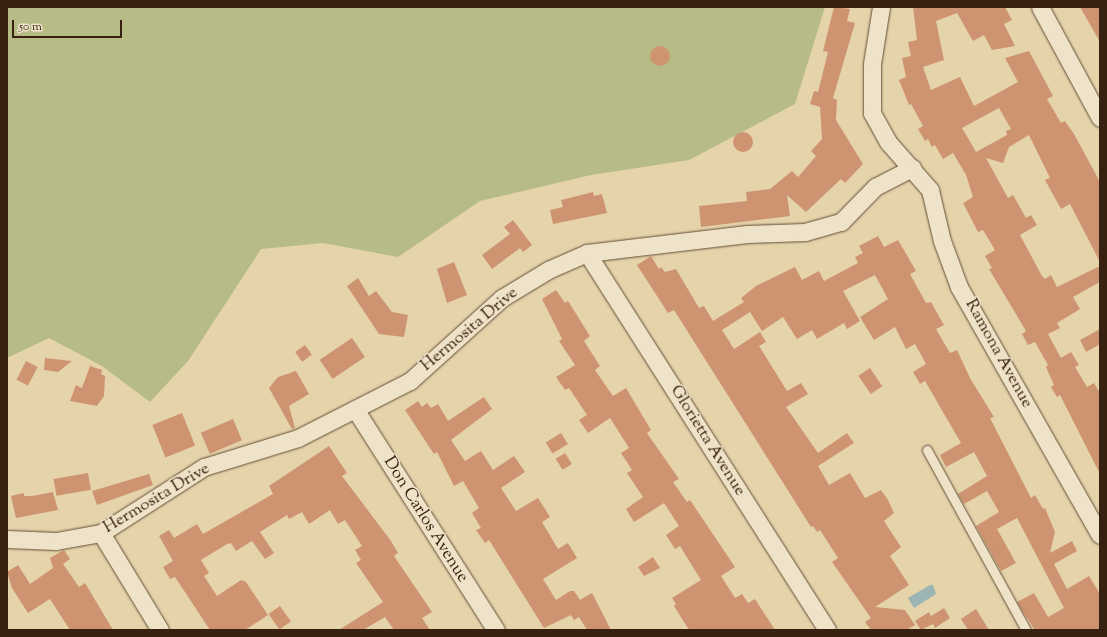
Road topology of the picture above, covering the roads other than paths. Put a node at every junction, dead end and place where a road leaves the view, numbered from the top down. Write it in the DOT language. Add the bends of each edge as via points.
graph roads {
  1 [pos="881,7"];
  2 [pos="1040,7"];
  3 [pos="1100,118"];
  4 [pos="912,168"];
  5 [pos="587,253"];
  6 [pos="355,409"];
  7 [pos="927,450"];
  8 [pos="101,533"];
  9 [pos="1100,535"];
  10 [pos="7,539"];
  11 [pos="160,630"];
  12 [pos="496,630"];
  13 [pos="827,630"];
  14 [pos="1026,630"];
  1 -- 4 [label="street" via="872,64 872,113 888,142"];
  2 -- 3 [label="street"];
  4 -- 5 [label="street, Hermosita Drive" via="875,187 841,222 805,232 747,234"];
  4 -- 9 [label="street, Ramona Avenue" via="930,190 942,242 959,286"];
  5 -- 6 [label="street, Hermosita Drive" via="548,270 502,298 410,381"];
  5 -- 13 [label="street, Glorietta Avenue"];
  6 -- 8 [label="street, Hermosita Drive" via="298,438 204,467"];
  6 -- 12 [label="street, Don Carlos Avenue"];
  7 -- 14 [label="lane"];
  8 -- 10 [label="street, Hermosita Drive" via="56,541"];
  8 -- 11 [label="street"];
}
